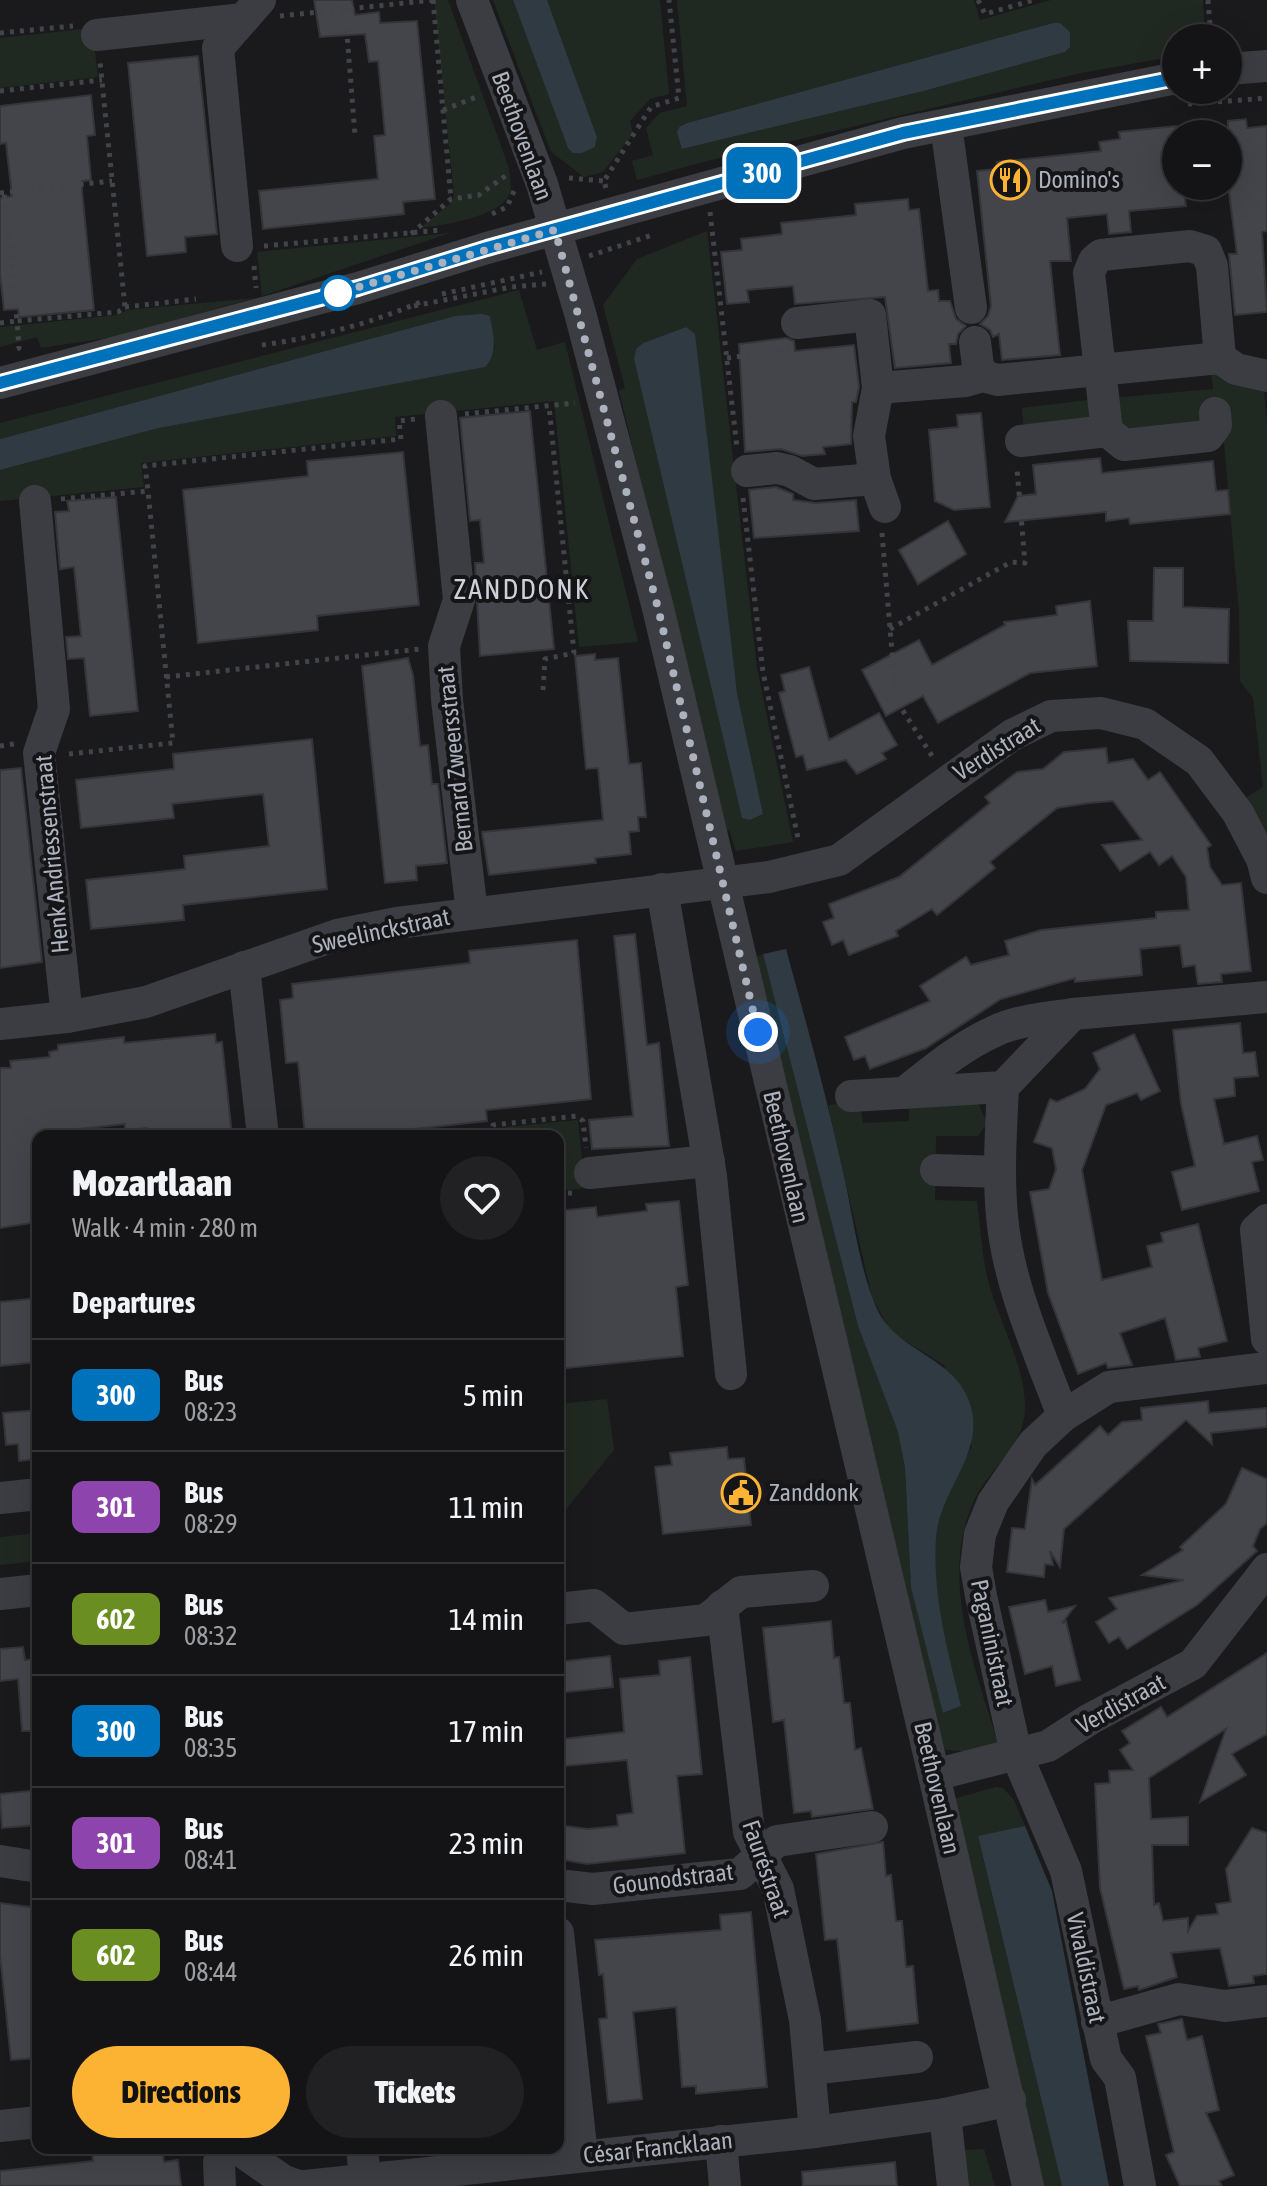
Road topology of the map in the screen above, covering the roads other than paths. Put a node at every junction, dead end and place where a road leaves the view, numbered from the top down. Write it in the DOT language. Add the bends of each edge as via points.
graph roads {
  1 [pos="472,0"];
  2 [pos="258,9"];
  3 [pos="97,35"];
  4 [pos="1267,66"];
  5 [pos="1242,68"];
  6 [pos="1162,95"];
  7 [pos="946,125"];
  8 [pos="555,230"];
  9 [pos="248,252"];
  10 [pos="971,308"];
  11 [pos="797,323"];
  12 [pos="975,342"];
  13 [pos="1220,358"];
  14 [pos="1100,369"];
  15 [pos="983,376"];
  16 [pos="1267,376"];
  17 [pos="0,383"];
  18 [pos="878,388"];
  19 [pos="1215,413"];
  20 [pos="441,416"];
  21 [pos="1107,431"];
  22 [pos="1021,441"];
  23 [pos="742,469"];
  24 [pos="35,501"];
  25 [pos="1267,878"];
  26 [pos="723,882"];
  27 [pos="662,889"];
  28 [pos="472,913"];
  29 [pos="244,967"];
  30 [pos="1267,997"];
  31 [pos="1073,1014"];
  32 [pos="67,1017"];
  33 [pos="0,1024"];
  34 [pos="1003,1087"];
  35 [pos="904,1093"];
  36 [pos="851,1096"];
  37 [pos="262,1130"];
  38 [pos="709,1161"];
  39 [pos="936,1170"];
  40 [pos="1000,1172"];
  41 [pos="590,1173"];
  42 [pos="1267,1220"];
  43 [pos="1267,1339"];
  44 [pos="1267,1368"];
  45 [pos="731,1374"];
  46 [pos="1063,1416"];
  47 [pos="1267,1569"];
  48 [pos="813,1586"];
  49 [pos="32,1591"];
  50 [pos="0,1594"];
  51 [pos="722,1606"];
  52 [pos="564,1608"];
  53 [pos="1016,1753"];
  54 [pos="934,1775"];
  55 [pos="872,1827"];
  56 [pos="759,1857"];
  57 [pos="0,1861"];
  58 [pos="32,1866"];
  59 [pos="564,1886"];
  60 [pos="564,1989"];
  61 [pos="1267,2001"];
  62 [pos="1097,2022"];
  63 [pos="917,2057"];
  64 [pos="810,2069"];
  65 [pos="1010,2100"];
  66 [pos="945,2114"];
  67 [pos="32,2123"];
  68 [pos="0,2126"];
  69 [pos="815,2132"];
  70 [pos="721,2141"];
  71 [pos="224,2154"];
  72 [pos="246,2154"];
  73 [pos="582,2156"];
  74 [pos="364,2164"];
  75 [pos="472,2177"];
  76 [pos="220,2186"];
  77 [pos="302,2186"];
  78 [pos="725,2186"];
  79 [pos="953,2186"];
  80 [pos="1028,2186"];
  81 [pos="1140,2186"];
  1 -- 8 [label="street, Beethovenlaan"];
  2 -- 3 [label="street"];
  2 -- 9 [label="street" via="218,48"];
  4 -- 5 [label="street"];
  6 -- 7 [label="street"];
  7 -- 8 [label="street"];
  7 -- 10 [label="street"];
  8 -- 17 [label="street" via="496,230 358,288"];
  8 -- 26 [label="street, Beethovenlaan" via="558,274 658,608"];
  11 -- 18 [label="street" via="870,315"];
  12 -- 15 [label="street"];
  13 -- 14 [label="street"];
  13 -- 14 [label="street" via="1212,266 1206,251 1190,246 1101,255 1094,261 1089,273"];
  13 -- 16 [label="street" via="1236,369"];
  14 -- 15 [label="street" via="998,380"];
  14 -- 21 [label="street"];
  15 -- 18 [label="street"];
  18 -- 23 [label="street" via="869,436 880,493 814,484 777,468"];
  19 -- 21 [label="street" via="1216,425 1208,436 1124,445"];
  20 -- 28 [label="street, Bernard Zweersstraat" via="459,600 444,646 447,700"];
  21 -- 22 [label="street"];
  24 -- 32 [label="street, Henk Andriessenstraat" via="54,709 40,757"];
  25 -- 26 [label="street, Verdistraat" via="1238,813 1199,761 1145,724 1101,713 1051,716 1012,735 839,860"];
  26 -- 27 [label="street, Sweelinckstraat"];
  26 -- 54 [label="street, Beethovenlaan"];
  27 -- 28 [label="street, Sweelinckstraat"];
  27 -- 38 [label="street"];
  28 -- 29 [label="street, Sweelinckstraat" via="337,935"];
  29 -- 32 [label="street, Sweelinckstraat" via="146,1002"];
  29 -- 37 [label="street"];
  30 -- 31 [label="street"];
  31 -- 34 [label="street"];
  31 -- 35 [label="street" via="994,1031"];
  32 -- 33 [label="street, Sweelinckstraat"];
  34 -- 35 [label="street"];
  34 -- 40 [label="street"];
  35 -- 36 [label="street"];
  38 -- 41 [label="street"];
  38 -- 45 [label="street"];
  39 -- 40 [label="street"];
  40 -- 46 [label="street" via="1002,1218 1015,1284"];
  42 -- 43 [label="street" via="1256,1230"];
  44 -- 46 [label="street, Paganinistraat" via="1109,1387"];
  46 -- 53 [label="street, Paganinistraat" via="1033,1444 993,1502 980,1534 978,1581"];
  47 -- 53 [label="street, Verdistraat" via="1193,1664 1048,1746"];
  48 -- 51 [label="street" via="741,1592"];
  49 -- 50 [label="street"];
  51 -- 52 [label="street" via="706,1620 624,1629 594,1605"];
  51 -- 56 [label="street, Fauréstraat" via="749,1832"];
  53 -- 54 [label="street, Verdistraat"];
  53 -- 62 [label="street, Vivaldistraat" via="1066,1871"];
  54 -- 65 [label="street, Beethovenlaan"];
  55 -- 56 [label="street, Gounodstraat" via="777,1841"];
  56 -- 59 [label="street, Gounodstraat" via="740,1874 593,1889"];
  56 -- 64 [label="street, Fauréstraat" via="778,1889"];
  57 -- 58 [label="street"];
  60 -- 73 [label="street"];
  61 -- 62 [label="street" via="1225,2006 1179,1999"];
  62 -- 81 [label="street, Vivaldistraat" via="1106,2059 1120,2078"];
  63 -- 64 [label="street"];
  64 -- 69 [label="street, Fauréstraat"];
  65 -- 66 [label="street, César Francklaan"];
  65 -- 80 [label="street, Beethovenlaan"];
  66 -- 69 [label="street, César Francklaan"];
  66 -- 79 [label="street"];
  67 -- 68 [label="street"];
  69 -- 70 [label="street, César Francklaan"];
  70 -- 73 [label="street, César Francklaan"];
  70 -- 78 [label="street"];
  71 -- 76 [label="street"];
  72 -- 77 [label="street, César Francklaan" via="284,2181"];
  73 -- 75 [label="street, César Francklaan"];
  74 -- 75 [label="street, César Francklaan"];
  74 -- 77 [label="street, César Francklaan"];
}
